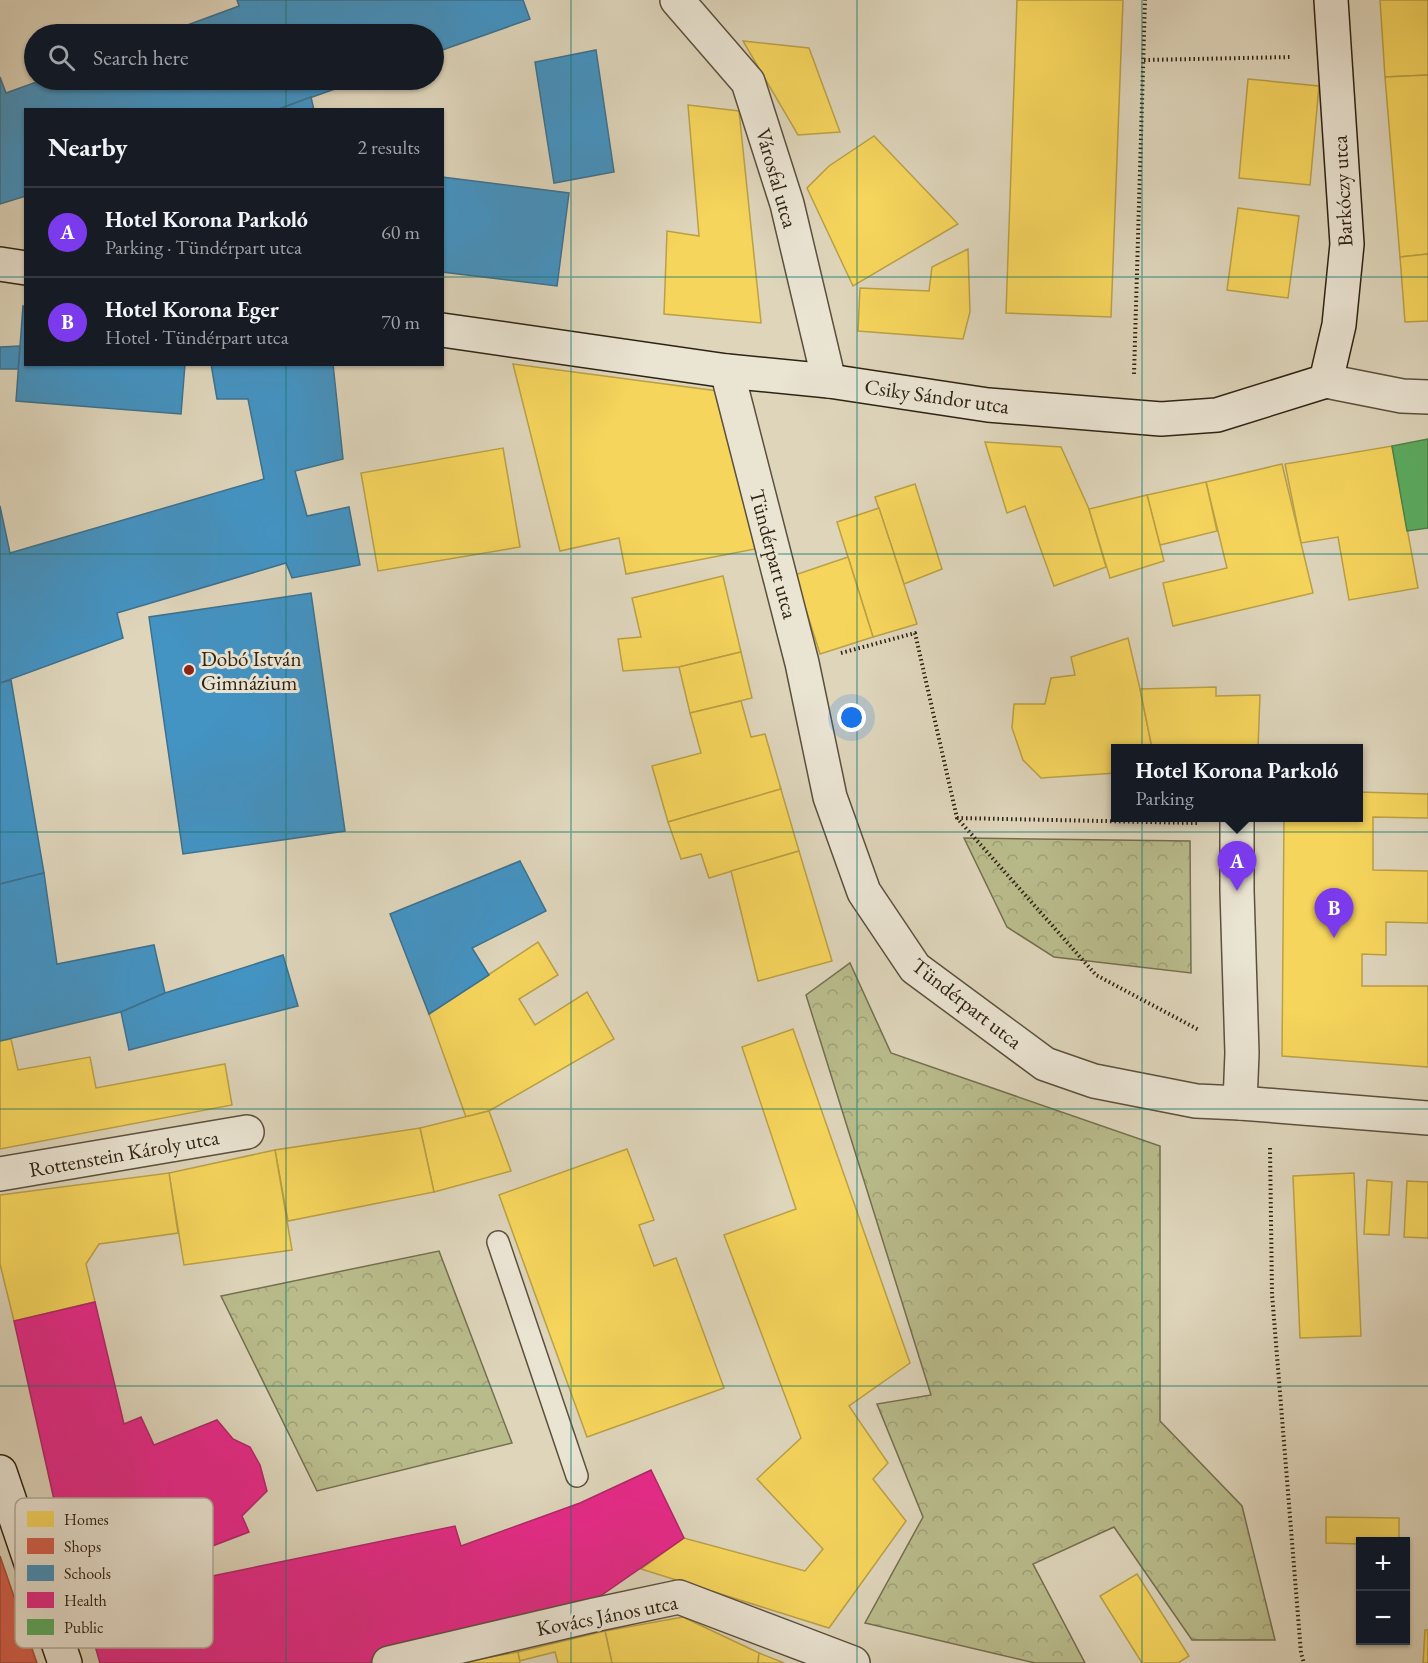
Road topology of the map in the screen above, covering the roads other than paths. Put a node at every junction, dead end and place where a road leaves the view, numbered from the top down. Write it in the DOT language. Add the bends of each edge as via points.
graph roads {
  1 [pos="676,0"];
  2 [pos="1331,0"];
  3 [pos="0,264"];
  4 [pos="24,268"];
  5 [pos="444,330"];
  6 [pos="727,371"];
  7 [pos="829,381"];
  8 [pos="1326,381"];
  9 [pos="1428,397"];
  10 [pos="1237,822"];
  11 [pos="1255,1104"];
  12 [pos="1428,1118"];
  13 [pos="247,1132"];
  14 [pos="0,1174"];
  15 [pos="498,1242"];
  16 [pos="0,1472"];
  17 [pos="577,1476"];
  18 [pos="15,1515"];
  19 [pos="61,1648"];
  20 [pos="66,1663"];
  21 [pos="389,1663"];
  22 [pos="853,1663"];
  1 -- 7 [label="street, Városfal utca" via="748,82 787,204"];
  2 -- 8 [label="street, Barkóczy utca" via="1347,244 1339,325"];
  3 -- 4 [label="street"];
  5 -- 6 [label="street, Csiky Sándor utca"];
  6 -- 7 [label="street, Csiky Sándor utca"];
  6 -- 11 [label="street, Tündérpart utca" via="802,663 830,797 864,892 915,968 1045,1064 1094,1081 1196,1101"];
  7 -- 8 [label="street, Csiky Sándor utca" via="988,405 1161,419 1217,415"];
  8 -- 9 [label="street, Csiky Sándor utca" via="1402,396"];
  10 -- 11 [label="street" via="1242,1053"];
  11 -- 12 [label="street, Tündérpart utca"];
  13 -- 14 [label="street, Rottenstein Károly utca"];
  15 -- 17 [label="lane"];
  16 -- 18 [label="street"];
  19 -- 20 [label="street"];
  21 -- 22 [label="street, Kovács János utca" via="679,1597"];
}
